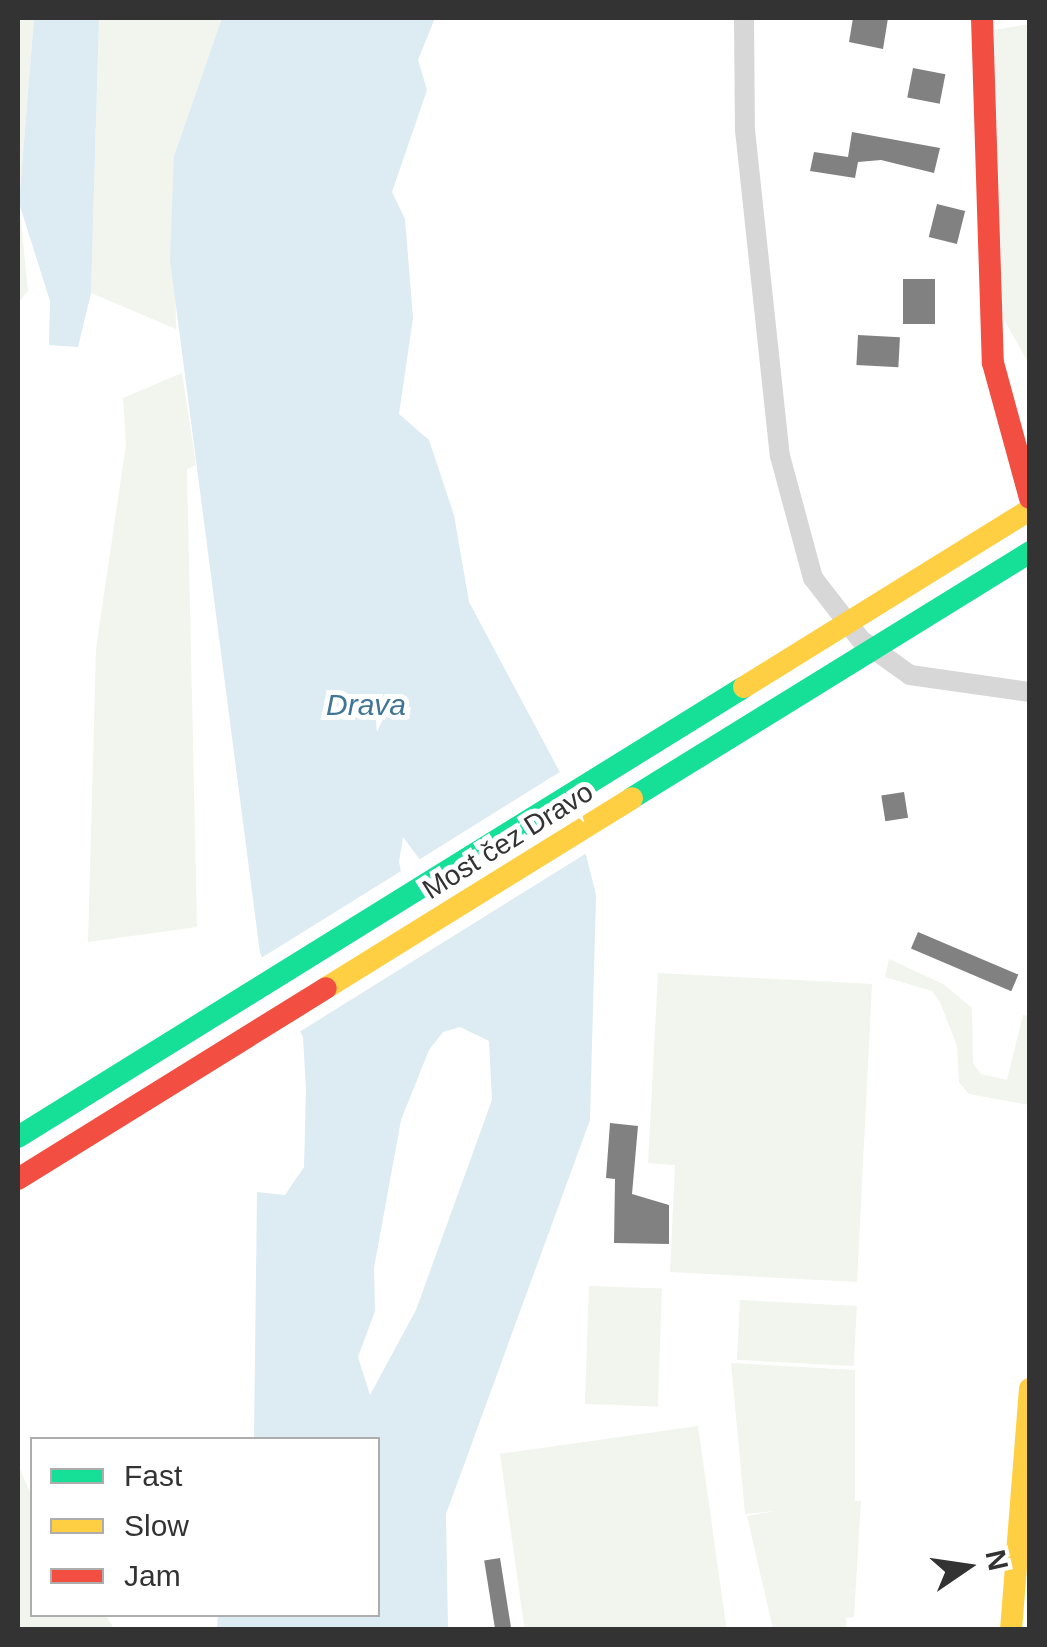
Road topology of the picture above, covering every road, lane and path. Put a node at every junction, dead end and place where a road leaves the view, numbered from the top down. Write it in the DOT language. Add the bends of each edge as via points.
graph roads {
  1 [pos="744,18"];
  2 [pos="982,18"];
  3 [pos="1030,498"];
  4 [pos="1030,510"];
  5 [pos="1030,552"];
  6 [pos="1030,692"];
  7 [pos="18,1138"];
  8 [pos="18,1179"];
  9 [pos="1030,1389"];
  10 [pos="1011,1630"];
  1 -- 6 [label="street" via="746,130 780,456 813,578 862,640 910,675"];
  2 -- 3 [label="main road" via="993,363"];
  4 -- 7 [label="main road, Most čez Dravo"];
  5 -- 8 [label="main road, Most čez Dravo"];
  9 -- 10 [label="main road"];
}
